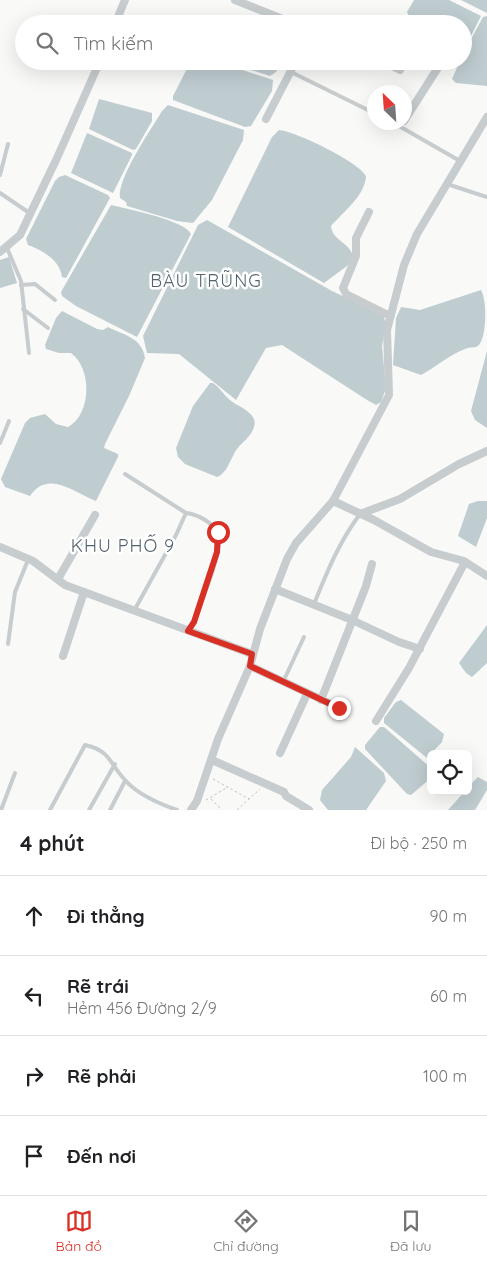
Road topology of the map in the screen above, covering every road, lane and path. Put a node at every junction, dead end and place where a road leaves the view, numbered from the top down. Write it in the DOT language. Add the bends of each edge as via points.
graph roads {
  1 [pos="125,0"];
  2 [pos="235,0"];
  3 [pos="119,15"];
  4 [pos="272,15"];
  5 [pos="96,70"];
  6 [pos="437,70"];
  7 [pos="291,72"];
  8 [pos="367,110"];
  9 [pos="412,110"];
  10 [pos="487,117"];
  11 [pos="266,119"];
  12 [pos="412,130"];
  13 [pos="8,144"];
  14 [pos="0,152"];
  15 [pos="6,155"];
  16 [pos="462,162"];
  17 [pos="0,175"];
  18 [pos="447,184"];
  19 [pos="0,193"];
  20 [pos="487,197"];
  21 [pos="369,212"];
  22 [pos="31,214"];
  23 [pos="3,250"];
  24 [pos="21,285"];
  25 [pos="55,300"];
  26 [pos="23,309"];
  27 [pos="390,316"];
  28 [pos="48,328"];
  29 [pos="29,353"];
  30 [pos="9,421"];
  31 [pos="0,443"];
  32 [pos="487,451"];
  33 [pos="125,474"];
  34 [pos="333,501"];
  35 [pos="186,513"];
  36 [pos="360,514"];
  37 [pos="95,515"];
  38 [pos="0,547"];
  39 [pos="29,559"];
  40 [pos="465,562"];
  41 [pos="372,564"];
  42 [pos="487,576"];
  43 [pos="58,579"];
  44 [pos="275,589"];
  45 [pos="84,592"];
  46 [pos="314,604"];
  47 [pos="135,609"];
  48 [pos="352,620"];
  49 [pos="188,631"];
  50 [pos="304,637"];
  51 [pos="8,644"];
  52 [pos="420,649"];
  53 [pos="252,654"];
  54 [pos="63,656"];
  55 [pos="250,666"];
  56 [pos="283,682"];
  57 [pos="307,694"];
  58 [pos="321,700"];
  59 [pos="344,710"];
  60 [pos="376,721"];
  61 [pos="280,753"];
  62 [pos="212,760"];
  63 [pos="115,764"];
  64 [pos="16,773"];
  65 [pos="206,776"];
  66 [pos="125,781"];
  67 [pos="266,783"];
  68 [pos="229,787"];
  69 [pos="210,798"];
  70 [pos="249,799"];
  71 [pos="197,801"];
  72 [pos="1,810"];
  73 [pos="50,810"];
  74 [pos="89,810"];
  75 [pos="110,810"];
  76 [pos="177,810"];
  77 [pos="191,810"];
  78 [pos="222,810"];
  79 [pos="236,810"];
  80 [pos="309,810"];
  1 -- 3 [label="street"];
  2 -- 4 [label="street"];
  5 -- 22 [label="street"];
  6 -- 9 [label="street"];
  7 -- 8 [label="lane"];
  7 -- 11 [label="street"];
  10 -- 16 [label="street"];
  12 -- 16 [label="lane"];
  13 -- 15 [label="lane"];
  14 -- 15 [label="lane"];
  15 -- 17 [label="lane"];
  16 -- 18 [label="street"];
  18 -- 20 [label="lane"];
  18 -- 27 [label="street" via="417,234 404,265"];
  19 -- 22 [label="lane"];
  21 -- 27 [label="street" via="356,238 356,256 343,288 346,294"];
  22 -- 23 [label="street" via="20,236"];
  23 -- 24 [label="lane"];
  24 -- 25 [label="lane" via="34,284"];
  24 -- 26 [label="lane"];
  26 -- 28 [label="lane"];
  26 -- 29 [label="lane"];
  27 -- 34 [label="street" via="387,330 390,395"];
  30 -- 31 [label="lane"];
  32 -- 36 [label="street" via="400,499"];
  33 -- 35 [label="lane"];
  34 -- 36 [label="street"];
  34 -- 44 [label="street" via="296,543"];
  35 -- 47 [label="lane"];
  35 -- 49 [label="lane" via="192,513 212,525 219,538 202,599"];
  36 -- 40 [label="street" via="430,552"];
  36 -- 46 [label="lane" via="332,559"];
  37 -- 43 [label="street"];
  38 -- 39 [label="street"];
  39 -- 43 [label="street"];
  39 -- 51 [label="lane" via="15,592"];
  40 -- 42 [label="street"];
  40 -- 52 [label="street"];
  41 -- 48 [label="street"];
  43 -- 45 [label="street"];
  44 -- 46 [label="street"];
  44 -- 53 [label="street"];
  45 -- 47 [label="street"];
  45 -- 54 [label="street"];
  46 -- 48 [label="street"];
  47 -- 49 [label="street"];
  48 -- 52 [label="street"];
  48 -- 58 [label="street"];
  49 -- 53 [label="street"];
  50 -- 56 [label="lane"];
  52 -- 60 [label="street"];
  53 -- 55 [label="street"];
  55 -- 56 [label="street"];
  55 -- 62 [label="street"];
  56 -- 57 [label="street"];
  57 -- 58 [label="street"];
  57 -- 61 [label="street"];
  58 -- 59 [label="street"];
  62 -- 65 [label="street"];
  62 -- 67 [label="street"];
  63 -- 66 [label="lane"];
  63 -- 73 [label="lane" via="99,748 85,745"];
  63 -- 74 [label="lane"];
  64 -- 72 [label="lane"];
  65 -- 68 [label="path"];
  65 -- 71 [label="street"];
  66 -- 75 [label="lane"];
  66 -- 76 [label="lane" via="161,804"];
  67 -- 70 [label="path"];
  67 -- 80 [label="street"];
  68 -- 69 [label="path"];
  68 -- 70 [label="path"];
  69 -- 71 [label="path"];
  69 -- 78 [label="path"];
  70 -- 79 [label="path"];
  71 -- 77 [label="street"];
}
